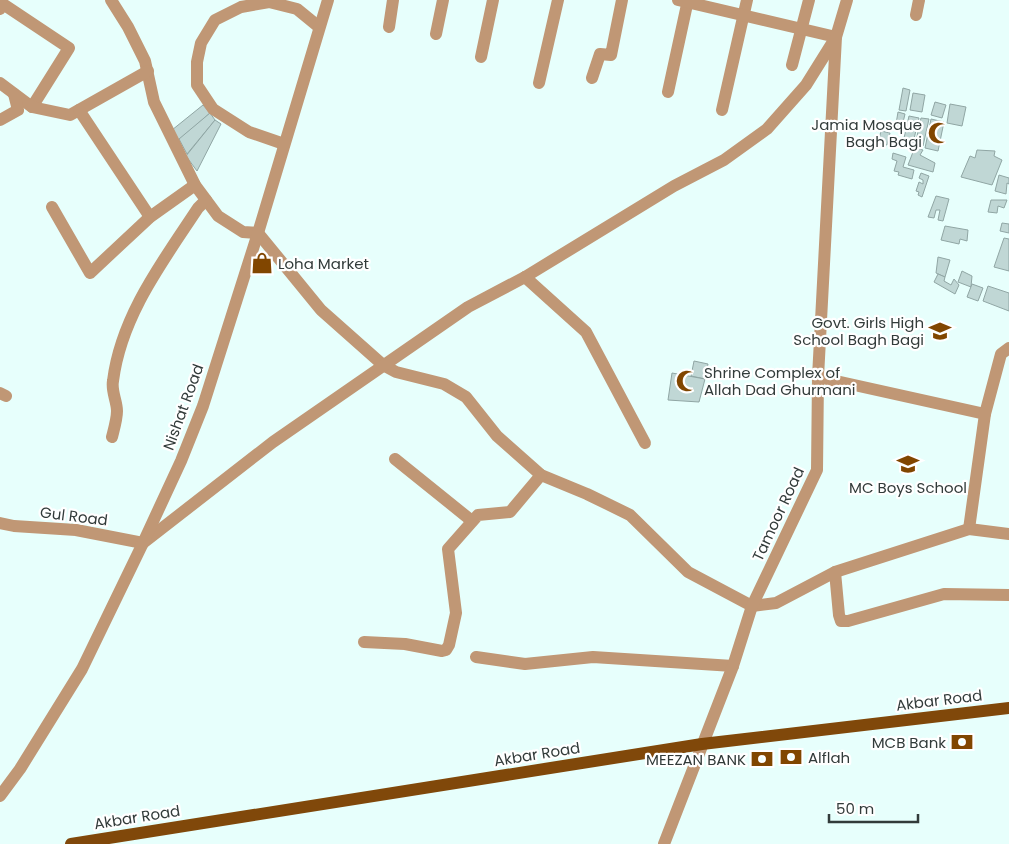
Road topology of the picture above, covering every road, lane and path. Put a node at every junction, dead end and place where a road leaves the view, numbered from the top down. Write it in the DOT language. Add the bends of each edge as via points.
graph roads {
  1 [pos="111,0"];
  2 [pos="328,0"];
  3 [pos="393,0"];
  4 [pos="443,0"];
  5 [pos="493,0"];
  6 [pos="558,0"];
  7 [pos="622,0"];
  8 [pos="747,0"];
  9 [pos="809,0"];
  10 [pos="847,0"];
  11 [pos="920,0"];
  12 [pos="684,1"];
  13 [pos="2,4"];
  14 [pos="743,15"];
  15 [pos="916,15"];
  16 [pos="319,27"];
  17 [pos="389,27"];
  18 [pos="802,29"];
  19 [pos="436,34"];
  20 [pos="836,37"];
  21 [pos="481,57"];
  22 [pos="792,66"];
  23 [pos="148,71"];
  24 [pos="592,78"];
  25 [pos="0,83"];
  26 [pos="539,83"];
  27 [pos="668,92"];
  28 [pos="14,94"];
  29 [pos="32,107"];
  30 [pos="79,110"];
  31 [pos="722,110"];
  32 [pos="0,120"];
  33 [pos="284,144"];
  34 [pos="195,185"];
  35 [pos="206,200"];
  36 [pos="52,207"];
  37 [pos="150,217"];
  38 [pos="258,233"];
  39 [pos="525,277"];
  40 [pos="1009,348"];
  41 [pos="383,365"];
  42 [pos="818,377"];
  43 [pos="985,414"];
  44 [pos="112,437"];
  45 [pos="645,443"];
  46 [pos="395,459"];
  47 [pos="541,474"];
  48 [pos="472,521"];
  49 [pos="0,523"];
  50 [pos="969,529"];
  51 [pos="1009,534"];
  52 [pos="143,544"];
  53 [pos="835,572"];
  54 [pos="1009,595"];
  55 [pos="752,606"];
  56 [pos="364,642"];
  57 [pos="476,657"];
  58 [pos="733,666"];
  59 [pos="1009,708"];
  60 [pos="702,744"];
  61 [pos="0,796"];
  62 [pos="72,844"];
  63 [pos="664,844"];
  1 -- 23 [label="street" via="146,61"];
  2 -- 16 [label="street, Nishat Road"];
  3 -- 17 [label="street"];
  4 -- 19 [label="street"];
  5 -- 21 [label="street"];
  6 -- 26 [label="street"];
  7 -- 24 [label="street" via="611,55 600,54"];
  8 -- 14 [label="street"];
  9 -- 18 [label="street"];
  10 -- 20 [label="street, Tamoor Road"];
  11 -- 15 [label="street"];
  12 -- 14 [label="street"];
  12 -- 27 [label="street"];
  13 -- 29 [label="street" via="69,48"];
  14 -- 18 [label="street"];
  14 -- 31 [label="street"];
  16 -- 33 [label="street, Nishat Road"];
  16 -- 33 [label="street" via="297,9 269,2 241,7 215,20 201,43 197,84 213,109 249,132"];
  18 -- 20 [label="street"];
  18 -- 22 [label="street"];
  20 -- 39 [label="street" via="806,85 767,129 724,160 674,186"];
  20 -- 42 [label="street, Tamoor Road"];
  23 -- 30 [label="street"];
  23 -- 34 [label="street" via="154,102"];
  25 -- 28 [label="street"];
  28 -- 29 [label="street"];
  28 -- 32 [label="street" via="18,110"];
  29 -- 30 [label="street" via="70,115"];
  30 -- 37 [label="street"];
  33 -- 38 [label="street, Nishat Road"];
  34 -- 35 [label="street"];
  34 -- 37 [label="street"];
  35 -- 38 [label="street" via="218,216 244,232"];
  35 -- 44 [label="street" via="156,272 132,315 112,383 117,412"];
  36 -- 37 [label="street" via="90,273"];
  38 -- 41 [label="street" via="321,310"];
  38 -- 52 [label="street, Nishat Road" via="203,406"];
  39 -- 41 [label="street" via="468,307"];
  39 -- 45 [label="street" via="586,332"];
  40 -- 43 [label="street" via="1001,354"];
  41 -- 47 [label="street" via="396,372 444,384 466,398 497,436"];
  41 -- 52 [label="street" via="273,442"];
  42 -- 43 [label="street"];
  42 -- 55 [label="street, Tamoor Road" via="817,470"];
  43 -- 50 [label="street"];
  46 -- 48 [label="street"];
  47 -- 48 [label="street" via="510,512 478,515"];
  47 -- 55 [label="street" via="630,515 688,572"];
  48 -- 56 [label="street" via="448,549 456,613 446,650"];
  49 -- 52 [label="street, Gul Road" via="76,530"];
  50 -- 51 [label="street"];
  50 -- 53 [label="street"];
  52 -- 61 [label="street, Nishat Road" via="82,669"];
  53 -- 54 [label="street" via="839,615 841,621 848,622 944,594"];
  53 -- 55 [label="street" via="776,603"];
  55 -- 58 [label="street, Tamoor Road"];
  57 -- 58 [label="street" via="526,664 593,657"];
  58 -- 60 [label="street, Tamoor Road"];
  59 -- 60 [label="main road, Akbar Road"];
  60 -- 62 [label="main road, Akbar Road"];
  60 -- 63 [label="street, Tamoor Road"];
}
